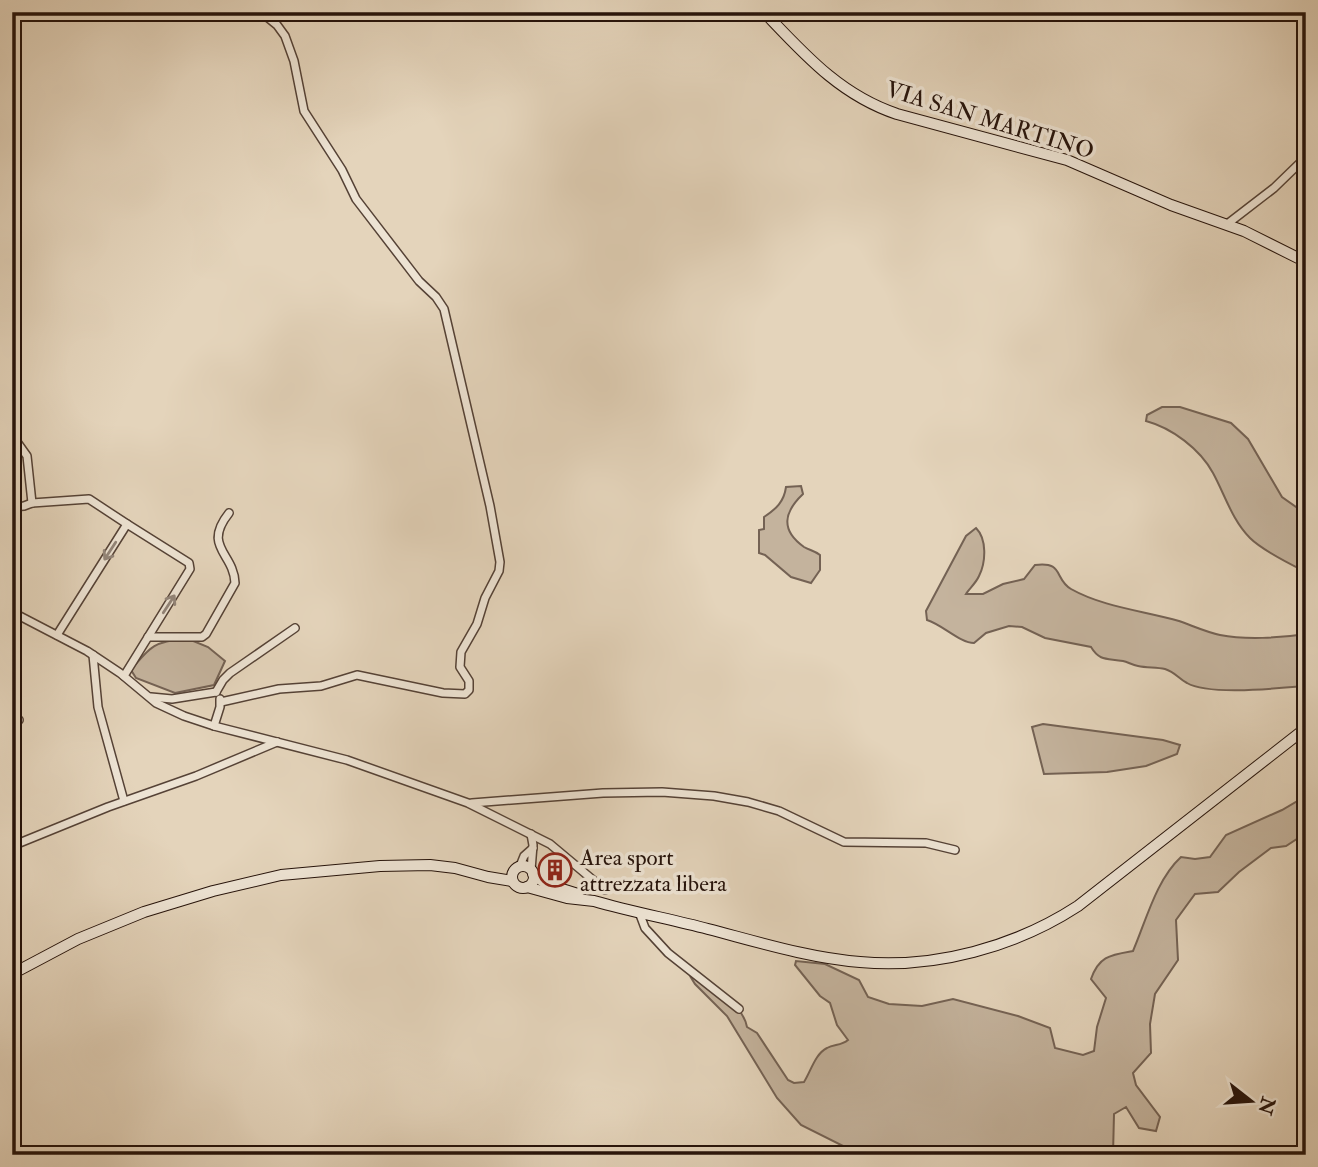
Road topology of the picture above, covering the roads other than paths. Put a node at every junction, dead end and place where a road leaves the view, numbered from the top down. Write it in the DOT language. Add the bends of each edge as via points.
graph roads {
  1 [pos="261,12"];
  2 [pos="764,12"];
  3 [pos="1306,156"];
  4 [pos="1226,225"];
  5 [pos="1306,262"];
  6 [pos="12,435"];
  7 [pos="32,503"];
  8 [pos="12,507"];
  9 [pos="229,513"];
  10 [pos="127,524"];
  11 [pos="12,612"];
  12 [pos="295,628"];
  13 [pos="57,635"];
  14 [pos="148,637"];
  15 [pos="93,655"];
  16 [pos="124,676"];
  17 [pos="216,692"];
  18 [pos="149,697"];
  19 [pos="220,702"];
  20 [pos="214,726"];
  21 [pos="1306,728"];
  22 [pos="277,742"];
  23 [pos="124,802"];
  24 [pos="468,803"];
  25 [pos="531,834"];
  26 [pos="12,846"];
  27 [pos="533,848"];
  28 [pos="955,850"];
  29 [pos="518,867"];
  30 [pos="468,870"];
  31 [pos="532,872"];
  32 [pos="512,881"];
  33 [pos="527,887"];
  34 [pos="605,890"];
  35 [pos="594,901"];
  36 [pos="639,912"];
  37 [pos="12,974"];
  38 [pos="739,1009"];
  1 -- 19 [label="street" via="285,36 304,111 356,199 444,309 500,565 461,652 461,669 470,687 465,694 357,675 321,686 279,689"];
  2 -- 4 [label="main road, VIA SAN MARTINO" via="827,75 877,107 1067,160"];
  3 -- 4 [label="street"];
  4 -- 5 [label="main road, VIA SAN MARTINO"];
  6 -- 7 [label="street" via="27,456"];
  7 -- 8 [label="street"];
  7 -- 10 [label="street" via="89,499"];
  9 -- 14 [label="street" via="217,537 235,583 206,634 197,638"];
  10 -- 13 [label="street, one-way"];
  14 -- 10 [label="street, one-way" via="188,575 189,563"];
  11 -- 13 [label="street"];
  12 -- 17 [label="street" via="230,673"];
  13 -- 15 [label="street"];
  14 -- 16 [label="street"];
  15 -- 16 [label="street"];
  15 -- 23 [label="street" via="98,706"];
  16 -- 18 [label="street"];
  17 -- 18 [label="street" via="172,699"];
  17 -- 19 [label="street"];
  18 -- 20 [label="street"];
  19 -- 20 [label="street"];
  20 -- 22 [label="street"];
  21 -- 36 [label="main road" via="1078,906 1031,932 976,951 903,962 858,962"];
  22 -- 23 [label="street"];
  22 -- 24 [label="street" via="347,760"];
  23 -- 26 [label="street"];
  24 -- 25 [label="street"];
  24 -- 28 [label="street" via="603,793 714,796 779,811 844,842 926,843"];
  25 -- 27 [label="street"];
  25 -- 34 [label="street" via="557,849"];
  27 -- 29 [label="street"];
  27 -- 31 [label="street"];
  29 -- 30 [label="main road" via="502,872"];
  29 -- 31 [label="main road"];
  29 -- 32 [label="main road"];
  30 -- 32 [label="main road"];
  30 -- 37 [label="main road" via="437,865 380,866 281,875 144,912 78,939"];
  31 -- 33 [label="main road"];
  31 -- 35 [label="main road" via="546,884"];
  32 -- 33 [label="main road"];
  33 -- 35 [label="main road"];
  35 -- 36 [label="main road"];
  36 -- 38 [label="street" via="645,928 668,953"];
}
